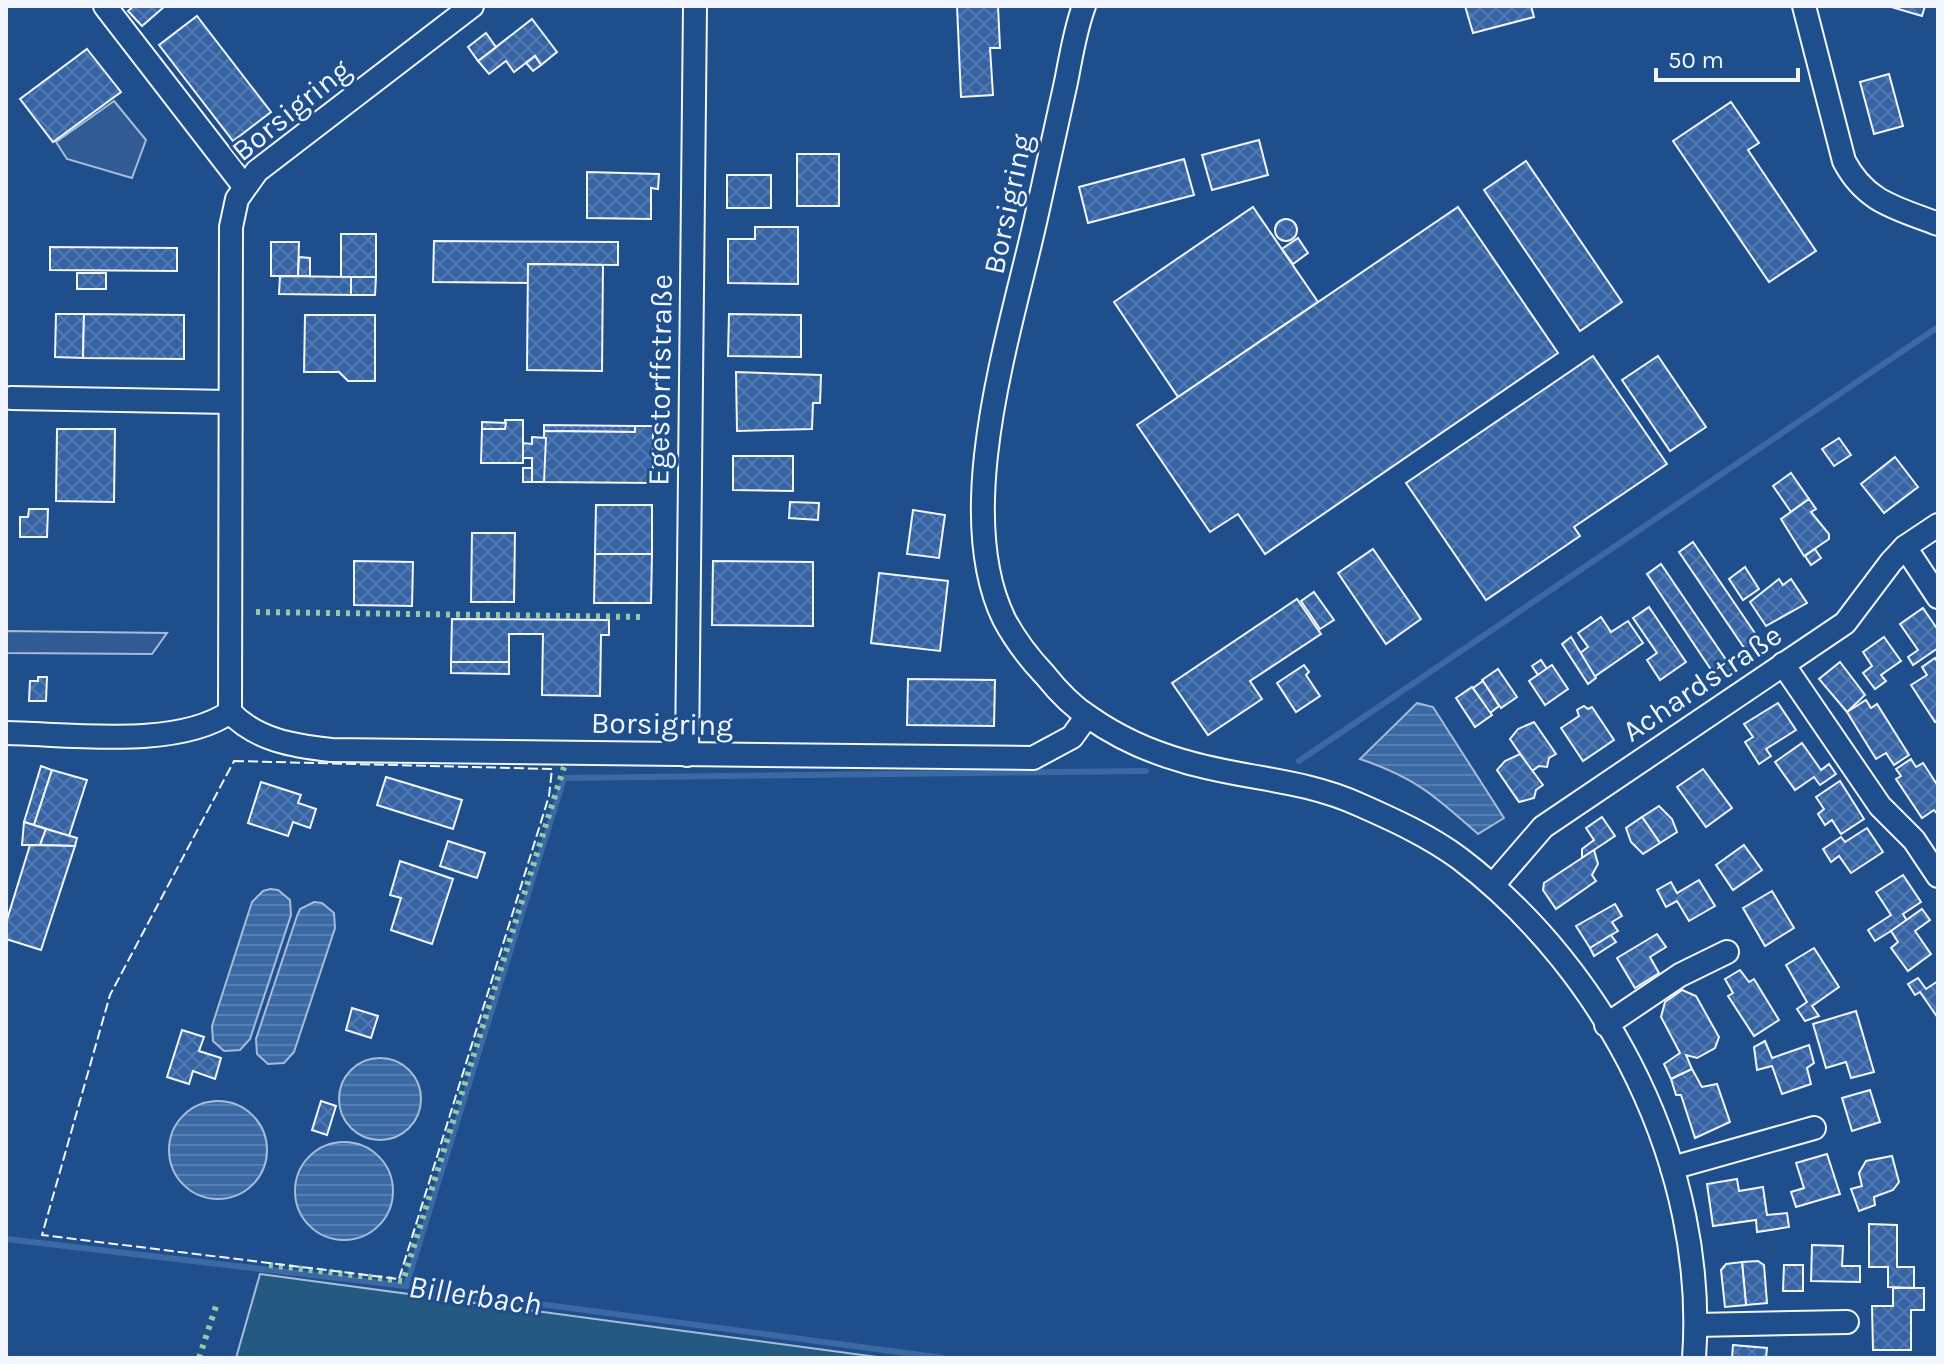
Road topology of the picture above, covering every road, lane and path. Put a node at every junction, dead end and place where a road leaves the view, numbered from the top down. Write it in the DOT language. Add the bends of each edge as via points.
graph roads {
  1 [pos="105,6"];
  2 [pos="472,6"];
  3 [pos="695,6"];
  4 [pos="1084,6"];
  5 [pos="1804,6"];
  6 [pos="244,186"];
  7 [pos="1938,224"];
  8 [pos="11,398"];
  9 [pos="230,402"];
  10 [pos="1938,525"];
  11 [pos="1905,547"];
  12 [pos="1938,597"];
  13 [pos="1783,664"];
  14 [pos="230,712"];
  15 [pos="1087,716"];
  16 [pos="6,733"];
  17 [pos="687,755"];
  18 [pos="1938,876"];
  19 [pos="1493,885"];
  20 [pos="1727,952"];
  21 [pos="1606,1025"];
  22 [pos="1814,1128"];
  23 [pos="1672,1168"];
  24 [pos="1847,1322"];
  25 [pos="1696,1325"];
  26 [pos="1694,1358"];
  1 -- 6 [label="street"];
  2 -- 6 [label="street, Borsigring"];
  3 -- 17 [label="street, Egestorffstraße"];
  4 -- 15 [label="street, Borsigring" via="987,436 982,521 1003,616 1025,652"];
  5 -- 7 [label="street" via="1844,161 1855,183 1876,200"];
  6 -- 9 [label="street, Borsigring" via="231,227"];
  8 -- 9 [label="street"];
  9 -- 14 [label="street, Borsigring"];
  10 -- 11 [label="street, Achardstraße"];
  11 -- 12 [label="street"];
  11 -- 13 [label="street, Achardstraße" via="1845,623"];
  13 -- 18 [label="street" via="1880,806 1914,840"];
  13 -- 19 [label="street, Achardstraße" via="1543,827"];
  14 -- 16 [label="street" via="202,727 166,734"];
  14 -- 17 [label="street, Borsigring" via="270,738 331,750"];
  15 -- 17 [label="street, Borsigring" via="1072,737 1033,758"];
  15 -- 19 [label="street, Borsigring" via="1185,762 1278,778 1354,802 1433,842"];
  19 -- 21 [label="street, Borsigring" via="1557,955"];
  20 -- 21 [label="street" via="1680,975"];
  21 -- 23 [label="street, Borsigring" via="1656,1119"];
  22 -- 23 [label="street"];
  23 -- 25 [label="street, Borsigring" via="1686,1220"];
  24 -- 25 [label="street"];
  25 -- 26 [label="street, Borsigring"];
}
